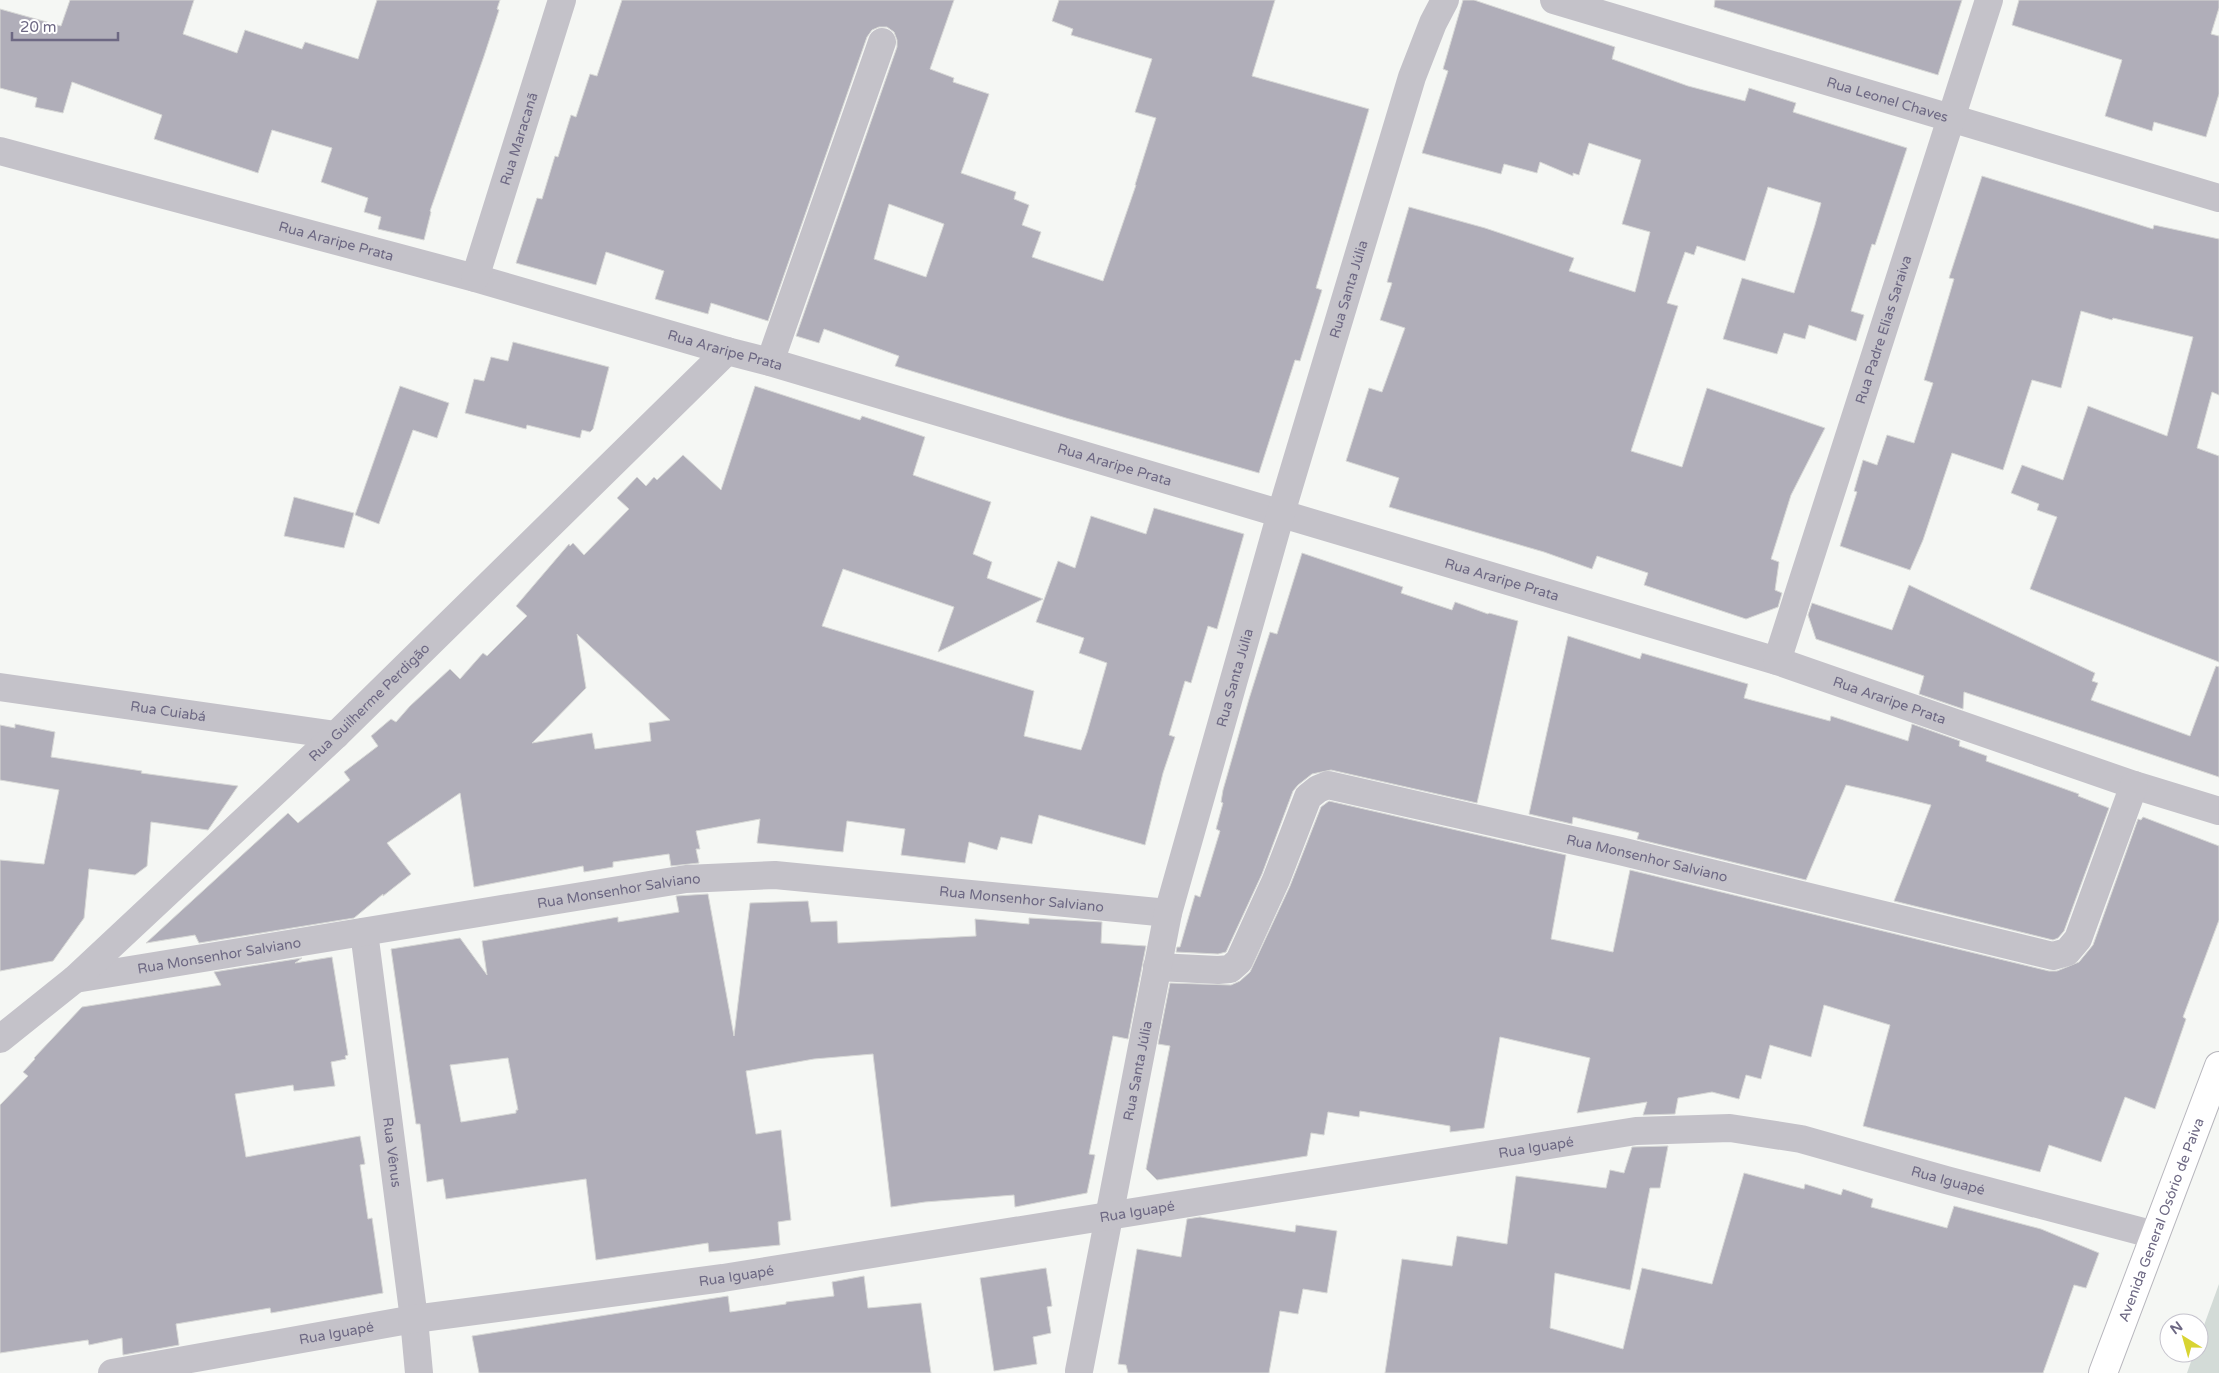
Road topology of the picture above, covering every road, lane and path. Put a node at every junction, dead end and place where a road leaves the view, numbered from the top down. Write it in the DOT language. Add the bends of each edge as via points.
graph roads {
  1 [pos="562,0"];
  2 [pos="1445,0"];
  3 [pos="1554,0"];
  4 [pos="1989,0"];
  5 [pos="882,42"];
  6 [pos="1952,118"];
  7 [pos="0,151"];
  8 [pos="2219,198"];
  9 [pos="475,278"];
  10 [pos="727,351"];
  11 [pos="770,362"];
  12 [pos="1281,513"];
  13 [pos="1777,661"];
  14 [pos="0,687"];
  15 [pos="336,734"];
  16 [pos="2134,785"];
  17 [pos="2219,811"];
  18 [pos="1168,913"];
  19 [pos="364,932"];
  20 [pos="1157,967"];
  21 [pos="75,979"];
  22 [pos="0,1039"];
  23 [pos="2219,1066"];
  24 [pos="1111,1215"];
  25 [pos="2155,1235"];
  26 [pos="414,1319"];
  27 [pos="1080,1371"];
  28 [pos="112,1373"];
  29 [pos="418,1373"];
  30 [pos="2103,1373"];
  1 -- 9 [label="street, Rua Maracanã"];
  2 -- 12 [label="street, Rua Santa Júlia" via="1412,77"];
  3 -- 6 [label="street, Rua Leonel Chaves"];
  4 -- 6 [label="street, Rua Padre Elias Saraiva"];
  5 -- 11 [label="street"];
  6 -- 8 [label="street, Rua Leonel Chaves"];
  6 -- 13 [label="street, Rua Padre Elias Saraiva"];
  7 -- 9 [label="street, Rua Araripe Prata"];
  9 -- 10 [label="street, Rua Araripe Prata"];
  10 -- 11 [label="street, Rua Araripe Prata"];
  10 -- 15 [label="street, Rua Guilherme Perdigão"];
  11 -- 12 [label="street, Rua Araripe Prata"];
  12 -- 13 [label="street, Rua Araripe Prata"];
  12 -- 18 [label="street, Rua Santa Júlia"];
  13 -- 16 [label="street, Rua Araripe Prata"];
  14 -- 15 [label="street, Rua Cuiabá"];
  15 -- 21 [label="street, Rua Guilherme Perdigão"];
  16 -- 17 [label="street, Rua Araripe Prata"];
  16 -- 20 [label="street, Rua Monsenhor Salviano" via="2078,939 2067,952 2053,956 1620,851 1328,785 1308,797 1276,880 1239,960 1230,968 1218,970"];
  18 -- 19 [label="street, Rua Monsenhor Salviano" via="775,875 686,880"];
  18 -- 20 [label="street, Rua Santa Júlia"];
  19 -- 21 [label="street, Rua Monsenhor Salviano"];
  19 -- 26 [label="street, Rua Vênus"];
  20 -- 24 [label="street, Rua Santa Júlia"];
  21 -- 22 [label="street, Rua Guilherme Perdigão"];
  23 -- 25 [label="main road, Avenida General Osório de Paiva"];
  24 -- 25 [label="street, Rua Iguapé" via="1636,1131 1730,1128 1801,1139"];
  24 -- 26 [label="street, Rua Iguapé" via="724,1278"];
  24 -- 27 [label="street, Rua Santa Júlia"];
  25 -- 30 [label="main road, Avenida General Osório de Paiva"];
  26 -- 28 [label="street, Rua Iguapé"];
  26 -- 29 [label="street, Rua Vênus"];
}
